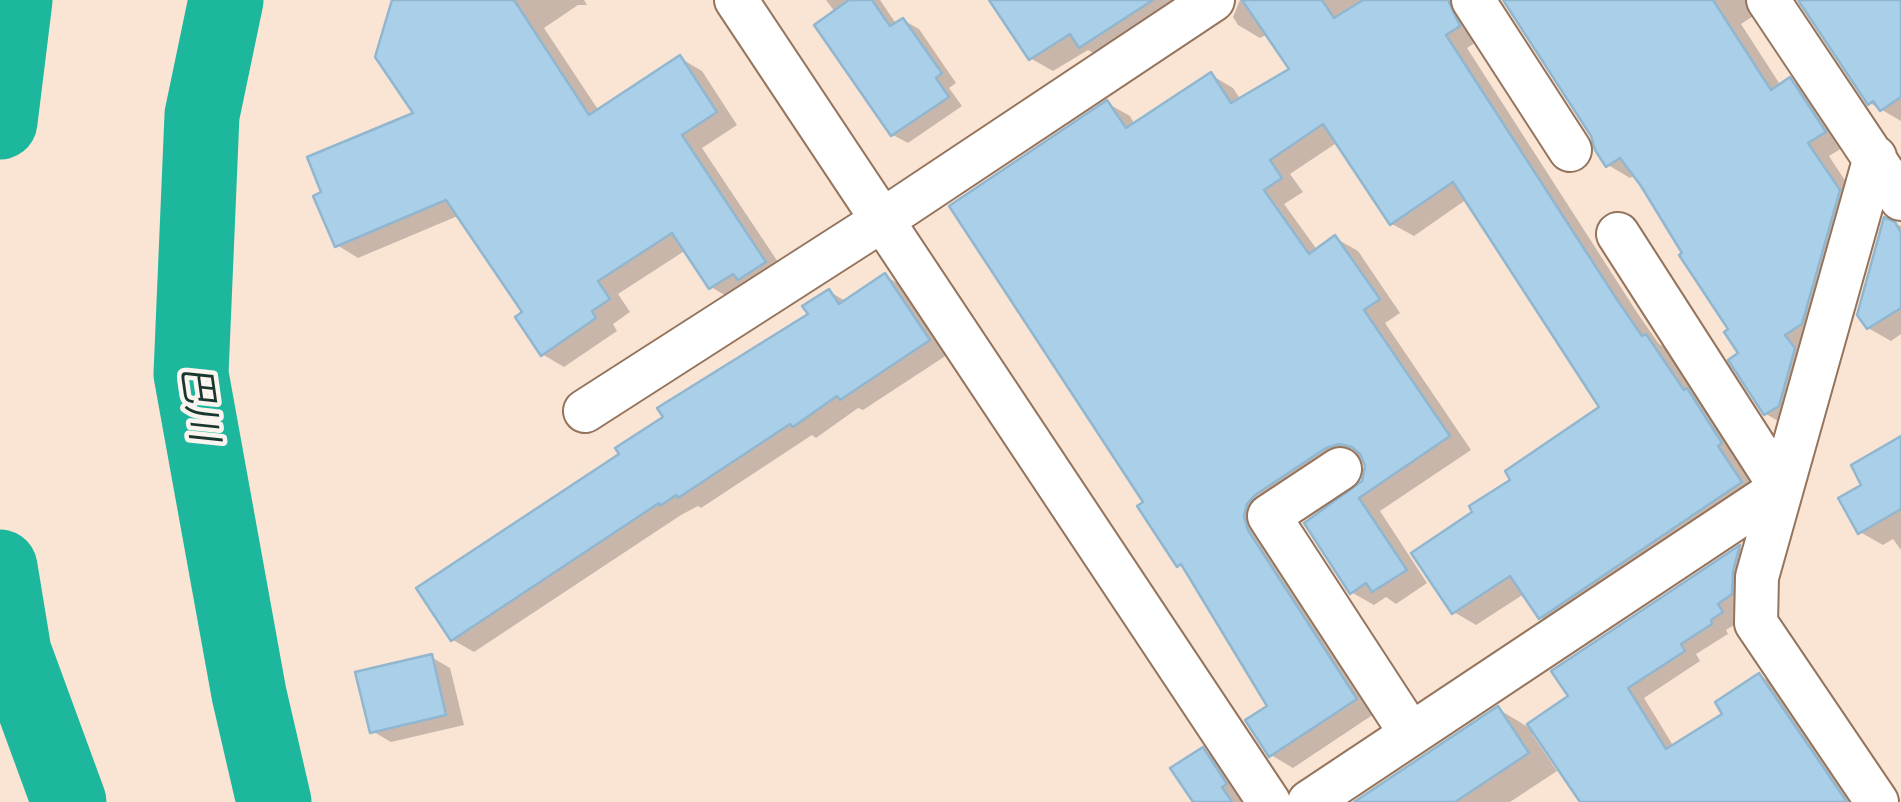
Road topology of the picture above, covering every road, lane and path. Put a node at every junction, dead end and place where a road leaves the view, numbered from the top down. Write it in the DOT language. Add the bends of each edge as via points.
graph roads {
  1 [pos="736,0"];
  2 [pos="1474,0"];
  3 [pos="1768,0"];
  4 [pos="1200,4"];
  5 [pos="1570,150"];
  6 [pos="1874,158"];
  7 [pos="1901,200"];
  8 [pos="881,221"];
  9 [pos="1618,234"];
  10 [pos="586,410"];
  11 [pos="1340,469"];
  12 [pos="1781,488"];
  13 [pos="1411,734"];
  14 [pos="1269,802"];
  15 [pos="1309,802"];
  16 [pos="1878,802"];
  1 -- 8 [label="street"];
  2 -- 5 [label="street"];
  3 -- 6 [label="street"];
  4 -- 8 [label="street"];
  6 -- 7 [label="street"];
  6 -- 12 [label="street"];
  8 -- 10 [label="street"];
  8 -- 14 [label="street"];
  9 -- 12 [label="street"];
  11 -- 13 [label="street" via="1268,516"];
  12 -- 13 [label="street"];
  12 -- 16 [label="street" via="1756,577 1756,622"];
  13 -- 15 [label="street"];
}
